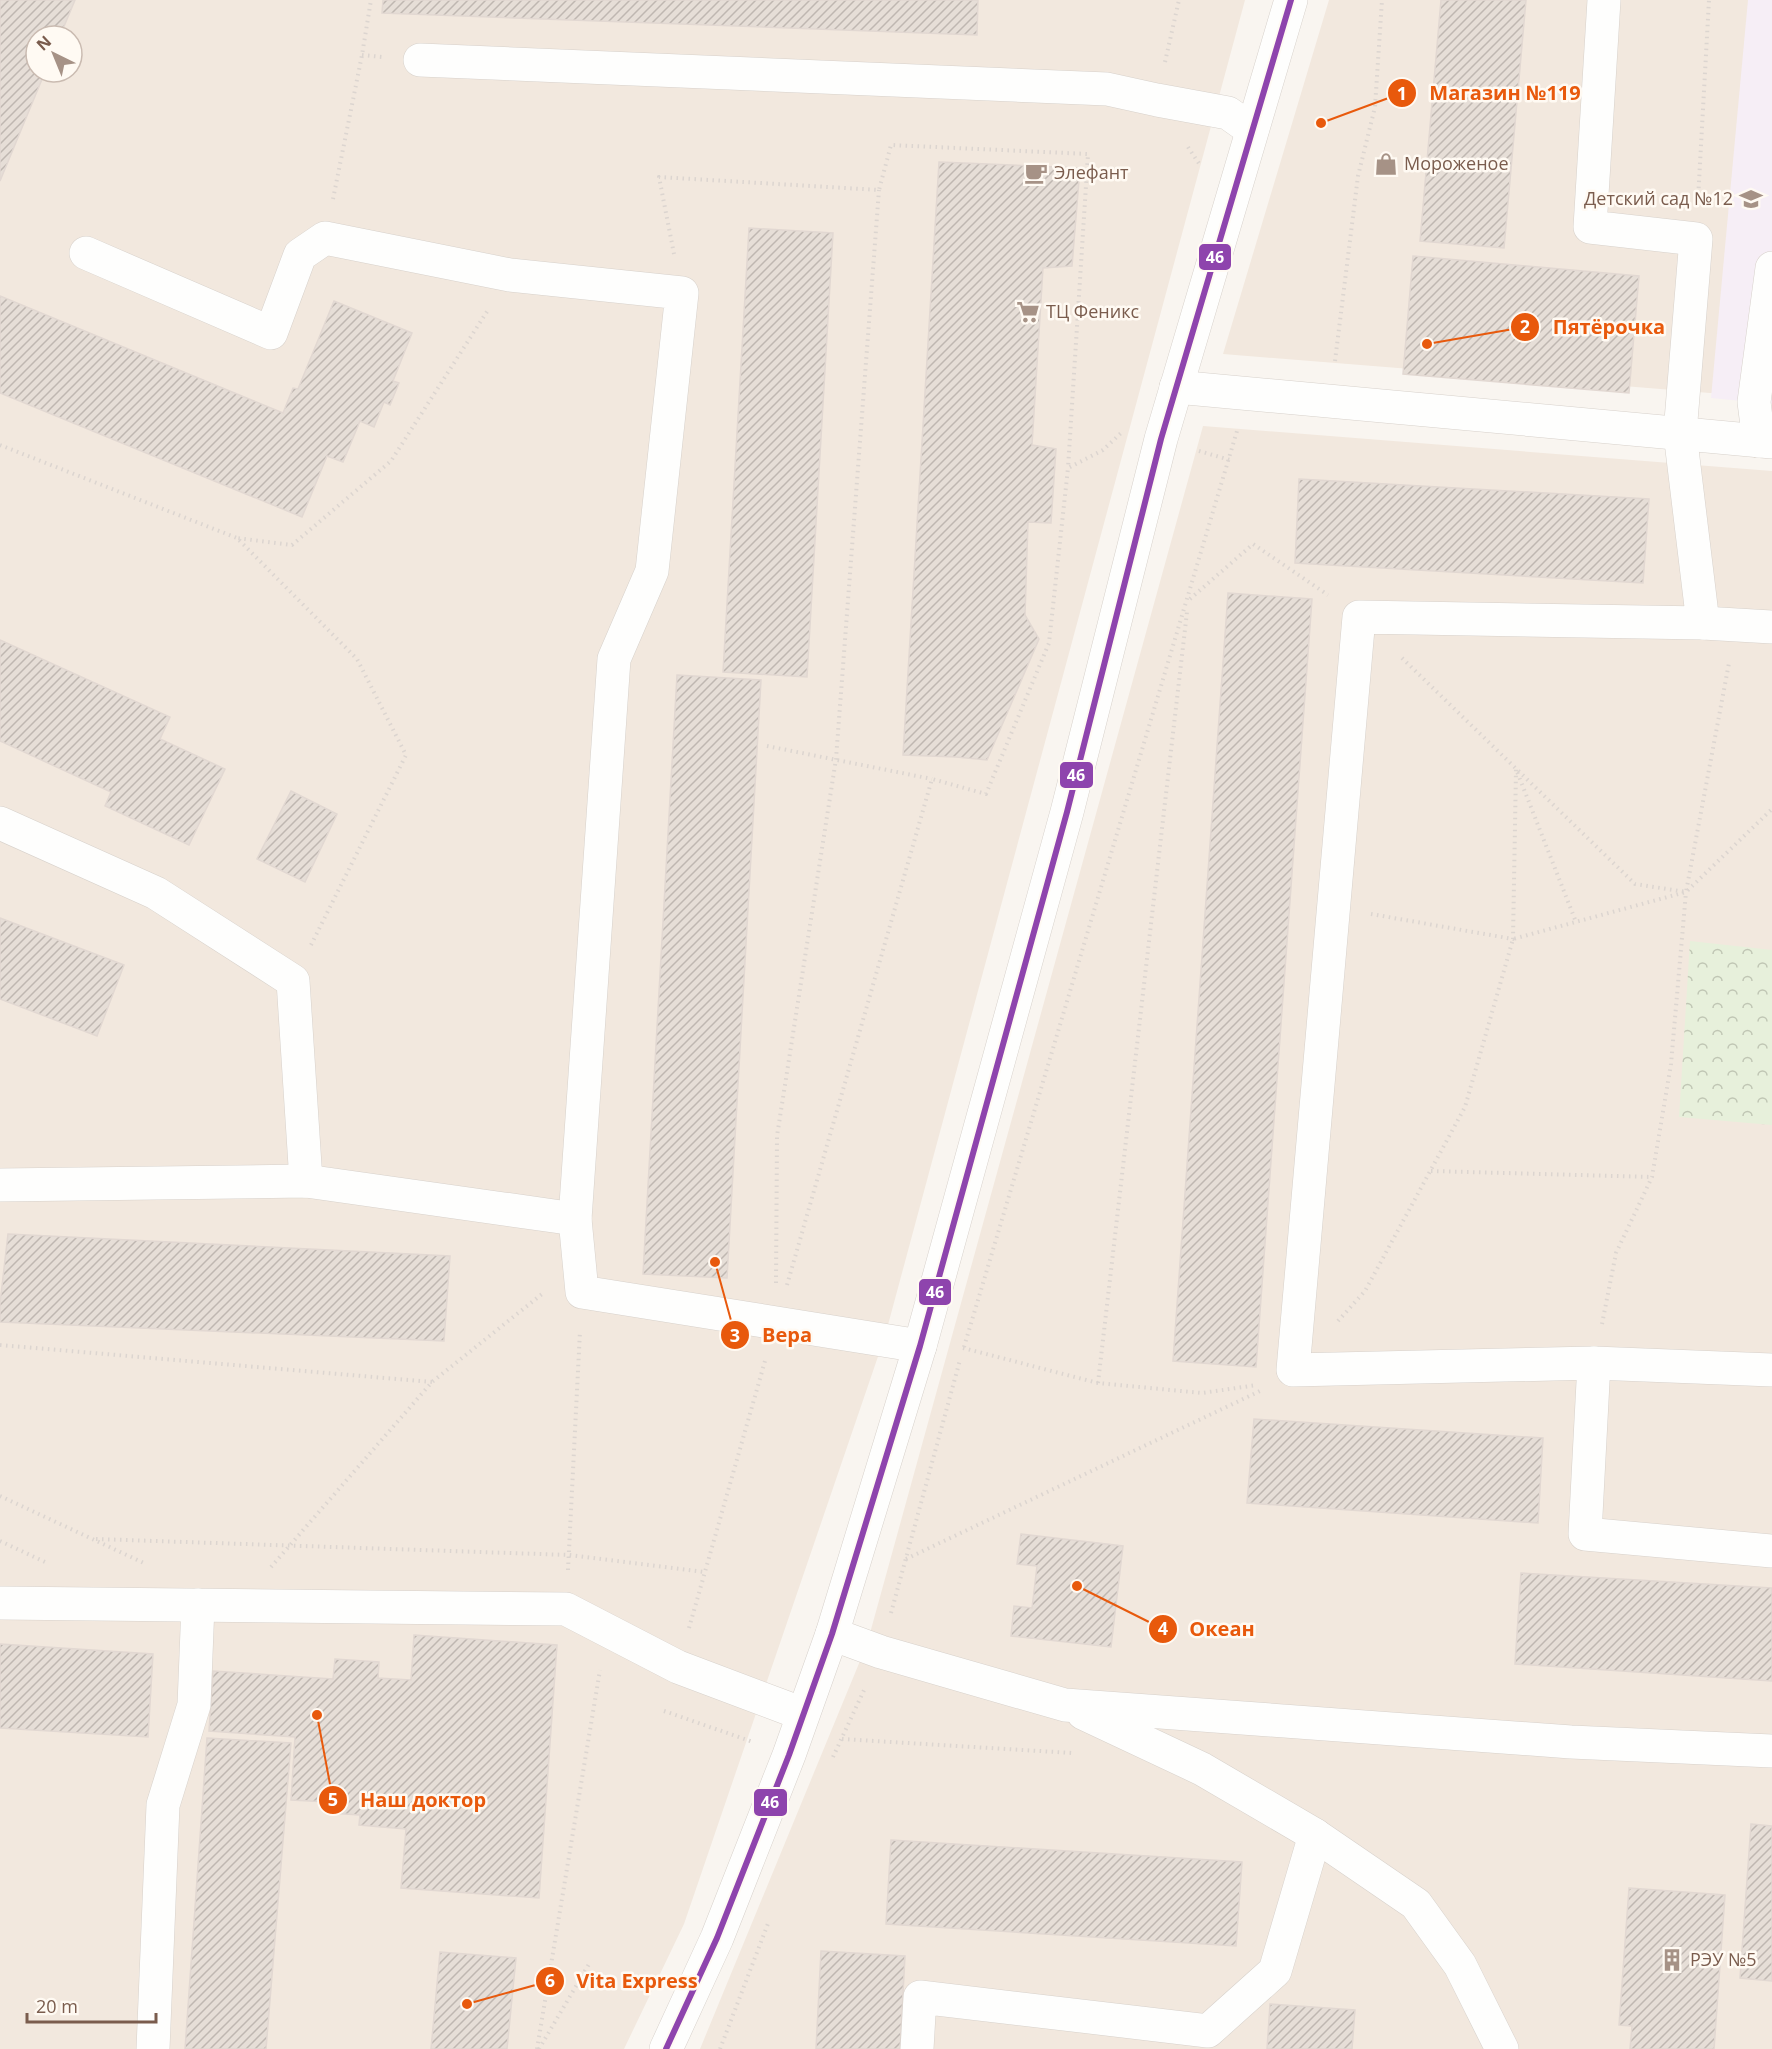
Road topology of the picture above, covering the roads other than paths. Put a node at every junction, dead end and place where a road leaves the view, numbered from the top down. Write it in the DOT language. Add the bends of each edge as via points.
graph roads {
  1 [pos="1291,0"];
  2 [pos="1605,0"];
  3 [pos="420,60"];
  4 [pos="1252,130"];
  5 [pos="86,253"];
  6 [pos="1772,268"];
  7 [pos="1176,387"];
  8 [pos="1680,433"];
  9 [pos="1766,442"];
  10 [pos="1703,623"];
  11 [pos="1772,627"];
  12 [pos="0,823"];
  13 [pos="306,1181"];
  14 [pos="0,1185"];
  15 [pos="575,1220"];
  16 [pos="920,1346"];
  17 [pos="1594,1363"];
  18 [pos="1772,1370"];
  19 [pos="1772,1551"];
  20 [pos="0,1604"];
  21 [pos="198,1605"];
  22 [pos="832,1634"];
  23 [pos="1065,1705"];
  24 [pos="803,1714"];
  25 [pos="1772,1751"];
  26 [pos="1315,1835"];
  27 [pos="1207,2040"];
  28 [pos="153,2049"];
  29 [pos="666,2049"];
  30 [pos="917,2049"];
  31 [pos="1502,2049"];
  1 -- 4 [label="street"];
  2 -- 8 [label="street" via="1590,227 1696,239"];
  3 -- 4 [label="street" via="1107,89 1228,113"];
  4 -- 7 [label="street"];
  5 -- 15 [label="street" via="271,333 300,255 325,238 510,275 682,293 652,571 614,659"];
  6 -- 9 [label="street" via="1754,402"];
  7 -- 8 [label="street"];
  7 -- 16 [label="street" via="1067,812"];
  8 -- 9 [label="street"];
  8 -- 10 [label="street"];
  10 -- 11 [label="street"];
  10 -- 17 [label="street" via="1359,617 1293,1370"];
  12 -- 13 [label="street" via="156,893 293,981"];
  13 -- 14 [label="street"];
  13 -- 15 [label="street"];
  15 -- 16 [label="street" via="582,1292"];
  16 -- 22 [label="street"];
  17 -- 18 [label="street"];
  17 -- 19 [label="street" via="1585,1534"];
  20 -- 21 [label="street"];
  21 -- 24 [label="street" via="566,1609 678,1667"];
  21 -- 28 [label="street" via="194,1705 163,1804"];
  22 -- 23 [label="street"];
  22 -- 24 [label="street"];
  23 -- 25 [label="street" via="1571,1742"];
  23 -- 26 [label="street" via="1202,1769"];
  24 -- 29 [label="street" via="717,1938"];
  26 -- 27 [label="street" via="1275,1971"];
  26 -- 31 [label="street" via="1416,1904 1460,1965"];
  27 -- 30 [label="street" via="920,1997"];
}
